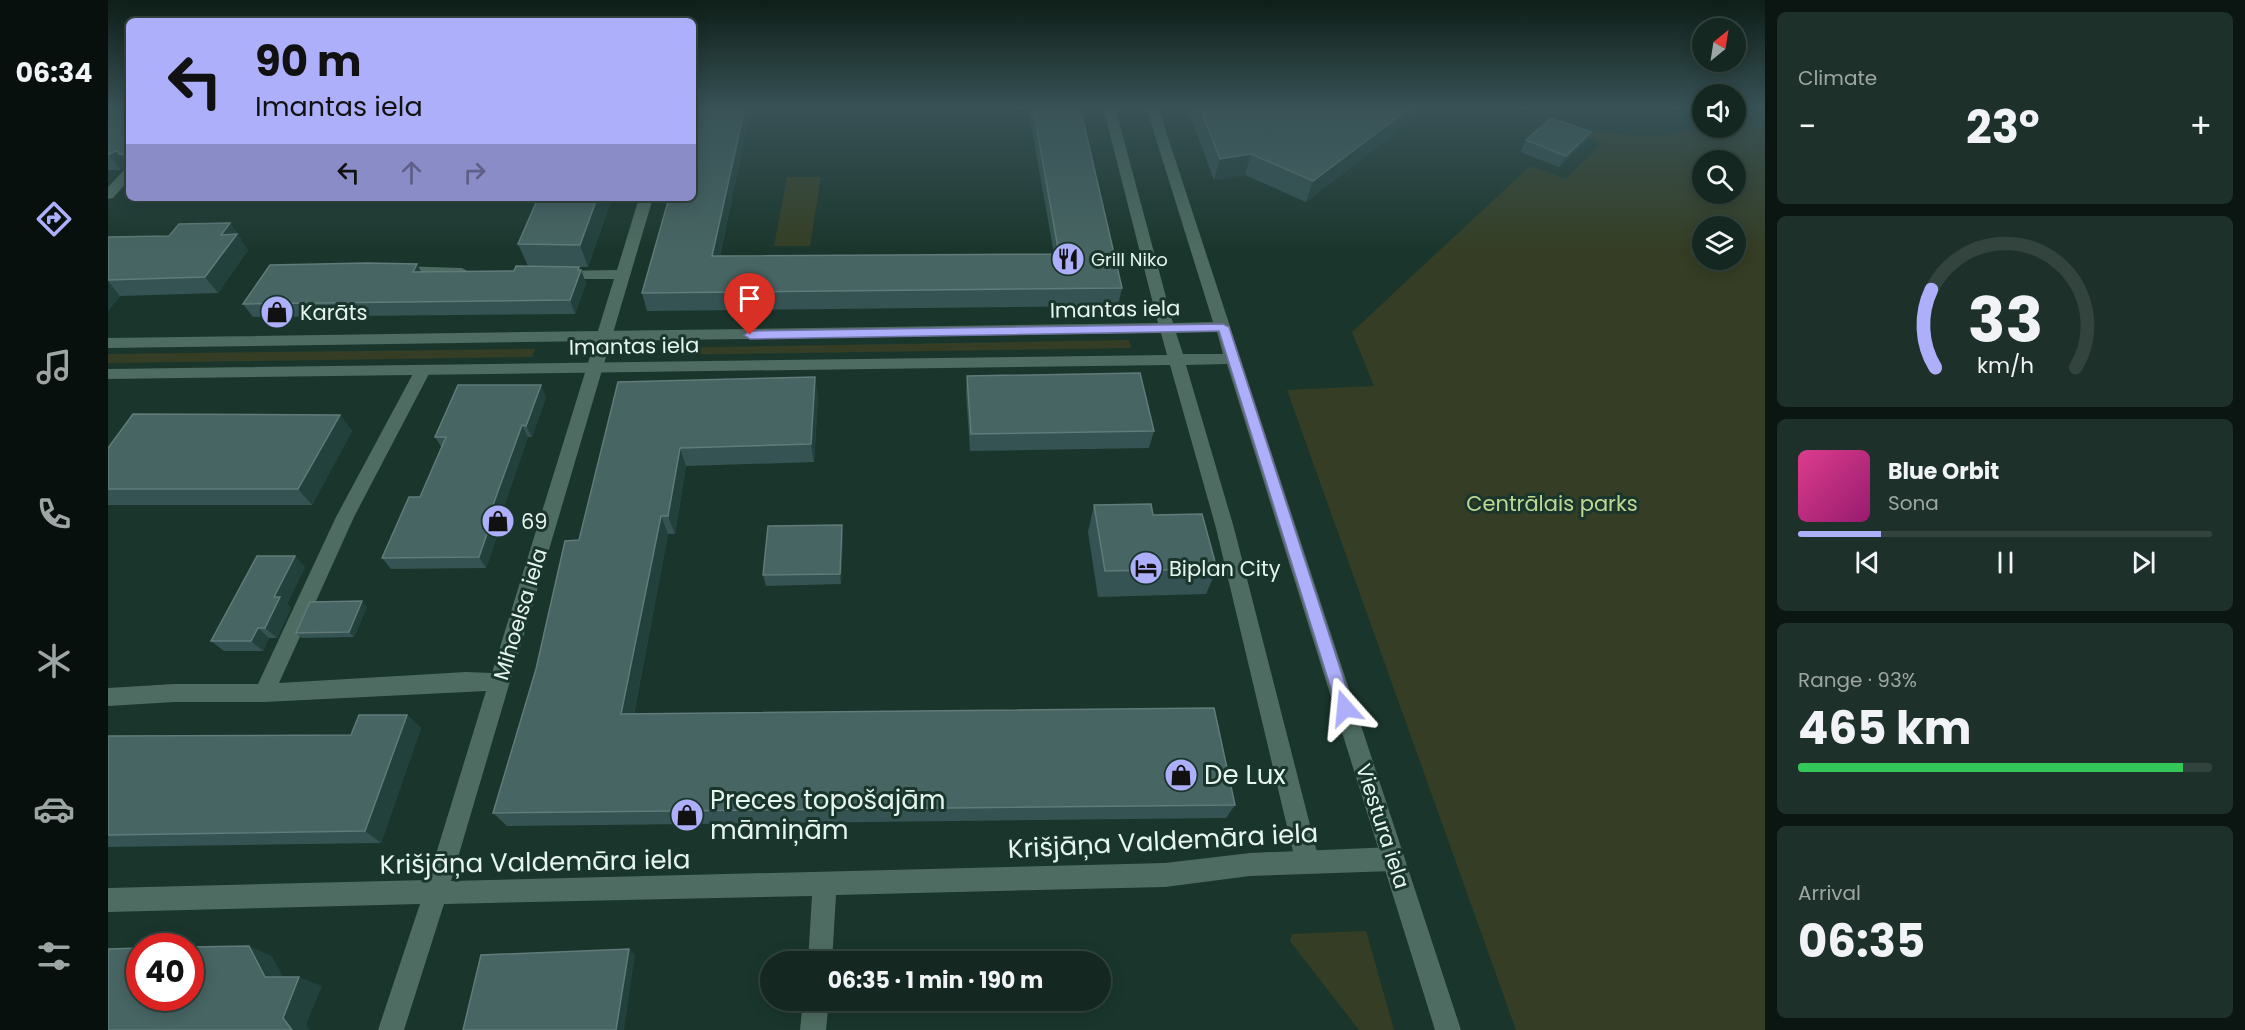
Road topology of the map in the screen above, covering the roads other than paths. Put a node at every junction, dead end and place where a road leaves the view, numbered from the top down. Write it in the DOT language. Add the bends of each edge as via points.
graph roads {
  1 [pos="1122,155"];
  2 [pos="1168,155"];
  3 [pos="126,175"];
  4 [pos="108,195"];
  5 [pos="644,201"];
  6 [pos="377,270"];
  7 [pos="480,273"];
  8 [pos="549,274"];
  9 [pos="622,274"];
  10 [pos="1223,327"];
  11 [pos="1168,329"];
  12 [pos="604,337"];
  13 [pos="108,343"];
  14 [pos="1233,358"];
  15 [pos="1177,359"];
  16 [pos="594,367"];
  17 [pos="423,370"];
  18 [pos="108,374"];
  19 [pos="499,682"];
  20 [pos="264,693"];
  21 [pos="108,697"];
  22 [pos="1393,859"];
  23 [pos="1307,860"];
  24 [pos="825,884"];
  25 [pos="436,892"];
  26 [pos="108,900"];
  27 [pos="821,951"];
  28 [pos="815,1011"];
  29 [pos="392,1030"];
  30 [pos="813,1030"];
  31 [pos="1448,1030"];
  1 -- 11 [label="street"];
  2 -- 10 [label="street, Viestura iela"];
  3 -- 4 [label="street"];
  5 -- 9 [label="street, Mihoelsa iela"];
  6 -- 7 [label="street"];
  8 -- 9 [label="street"];
  9 -- 12 [label="street, Mihoelsa iela"];
  10 -- 11 [label="street, Imantas iela"];
  10 -- 14 [label="street, Viestura iela"];
  11 -- 12 [label="street, Imantas iela"];
  11 -- 15 [label="street"];
  12 -- 13 [label="street, Imantas iela"];
  12 -- 16 [label="street, Mihoelsa iela"];
  14 -- 15 [label="street, Imantas iela"];
  14 -- 22 [label="street, Viestura iela"];
  15 -- 16 [label="street, Imantas iela"];
  15 -- 23 [label="street" via="1225,528"];
  16 -- 17 [label="street, Imantas iela"];
  16 -- 19 [label="street, Mihoelsa iela"];
  17 -- 18 [label="street, Imantas iela"];
  17 -- 20 [label="street" via="345,517"];
  19 -- 20 [label="street"];
  19 -- 25 [label="street, Mihoelsa iela"];
  20 -- 21 [label="street"];
  22 -- 23 [label="street, Krišjāņa Valdemāra iela"];
  22 -- 31 [label="street, Viestura iela"];
  23 -- 24 [label="street, Krišjāņa Valdemāra iela" via="1207,867 1165,875"];
  24 -- 25 [label="street, Krišjāņa Valdemāra iela"];
  24 -- 27 [label="street"];
  25 -- 26 [label="street, Krišjāņa Valdemāra iela"];
  25 -- 29 [label="street, Mihoelsa iela"];
  28 -- 30 [label="street"];
}
